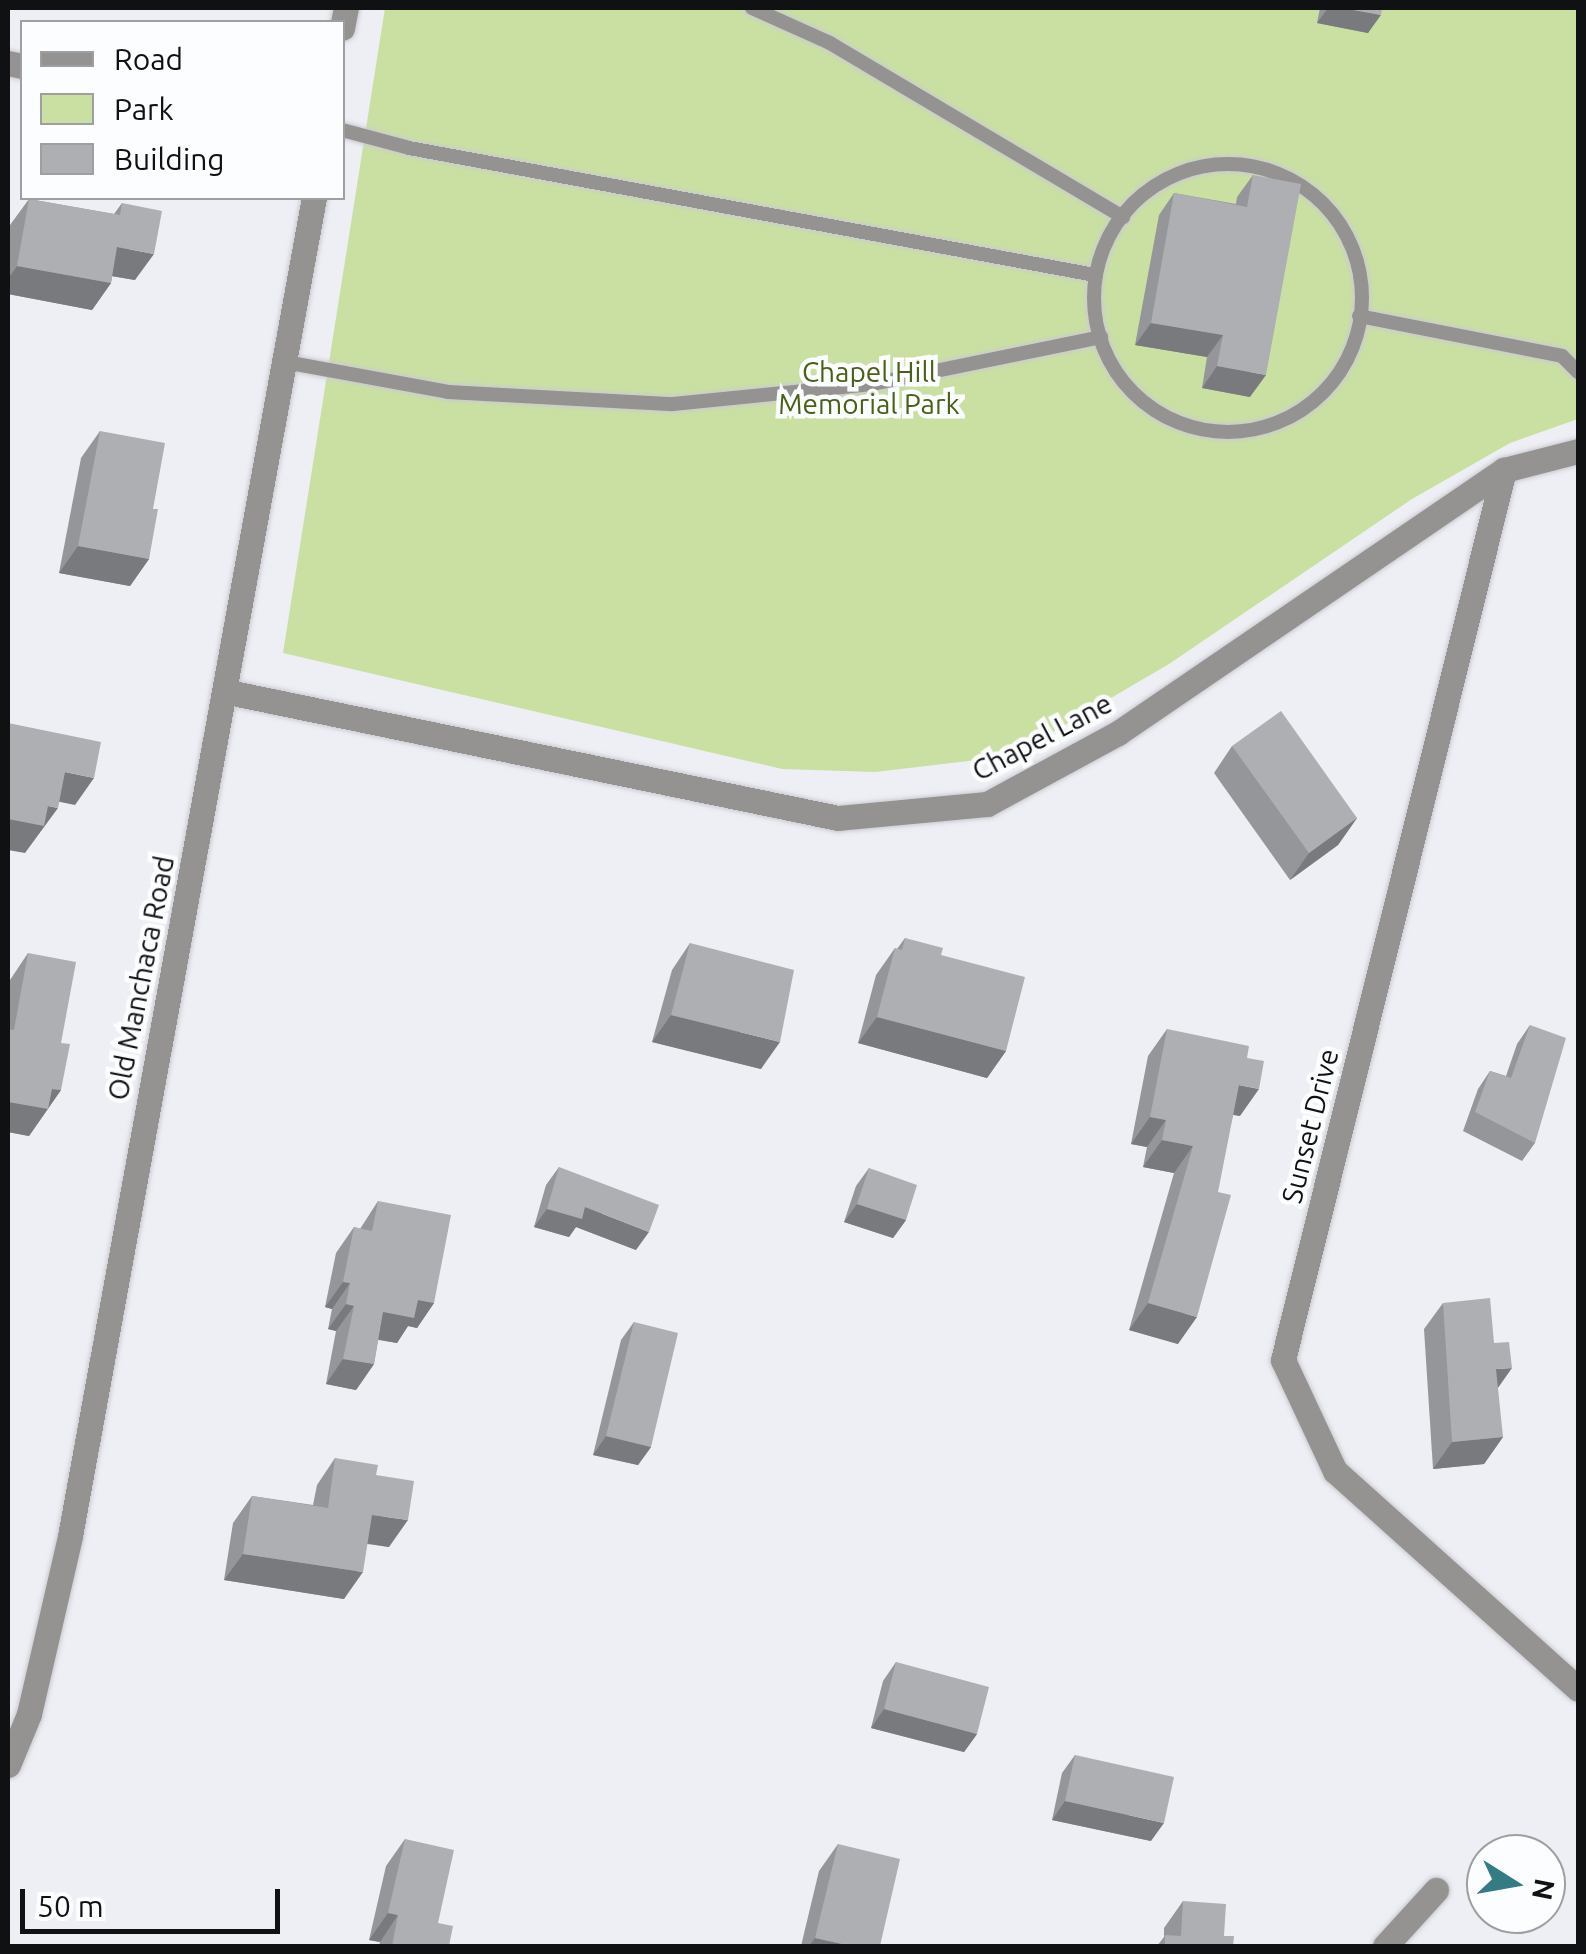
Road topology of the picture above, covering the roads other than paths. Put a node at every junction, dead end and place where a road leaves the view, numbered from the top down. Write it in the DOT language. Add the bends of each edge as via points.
graph roads {
  1 [pos="752,8"];
  2 [pos="345,131"];
  3 [pos="314,200"];
  4 [pos="1122,217"];
  5 [pos="1095,275"];
  6 [pos="1360,316"];
  7 [pos="1101,337"];
  8 [pos="285,362"];
  9 [pos="1578,372"];
  10 [pos="1578,451"];
  11 [pos="1504,470"];
  12 [pos="228,692"];
  13 [pos="1578,1689"];
  14 [pos="8,1765"];
  15 [pos="1436,1890"];
  16 [pos="1385,1946"];
  1 -- 4 [label="lane" via="830,43"];
  2 -- 5 [label="lane"];
  3 -- 8 [label="street, Old Manchaca Road"];
  4 -- 5 [label="lane"];
  4 -- 6 [label="lane" via="1174,174 1217,163 1261,167 1301,185 1334,214 1355,254"];
  5 -- 7 [label="lane"];
  6 -- 7 [label="lane" via="1356,342 1334,380 1302,411 1216,433 1174,422 1137,398"];
  6 -- 9 [label="lane" via="1562,356"];
  7 -- 8 [label="lane" via="872,384 673,404 448,392"];
  8 -- 12 [label="street, Old Manchaca Road"];
  10 -- 11 [label="street, Chapel Lane"];
  11 -- 12 [label="street, Chapel Lane" via="1118,732 987,804 838,818"];
  11 -- 13 [label="street, Sunset Drive" via="1282,1360 1335,1471"];
  12 -- 14 [label="street, Old Manchaca Road" via="70,1536 29,1714"];
  15 -- 16 [label="street"];
}
